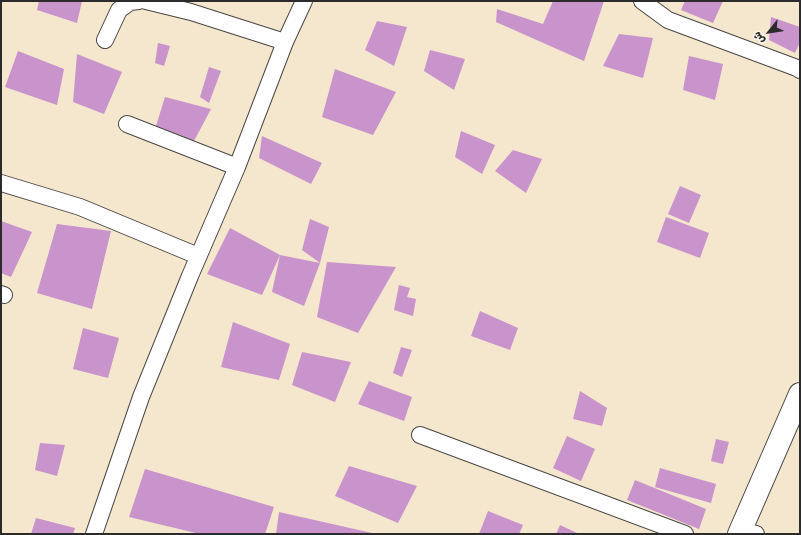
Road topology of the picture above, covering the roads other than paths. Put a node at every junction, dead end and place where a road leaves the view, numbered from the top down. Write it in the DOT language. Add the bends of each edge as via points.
graph roads {
  1 [pos="139,1"];
  2 [pos="146,1"];
  3 [pos="304,1"];
  4 [pos="642,1"];
  5 [pos="105,40"];
  6 [pos="285,42"];
  7 [pos="800,70"];
  8 [pos="127,124"];
  9 [pos="237,167"];
  10 [pos="1,184"];
  11 [pos="198,256"];
  12 [pos="800,394"];
  13 [pos="420,436"];
  14 [pos="745,533"];
  15 [pos="94,534"];
  16 [pos="685,534"];
  1 -- 5 [label="street" via="130,2 119,10"];
  2 -- 6 [label="street" via="191,12"];
  3 -- 6 [label="street"];
  4 -- 7 [label="street" via="668,20"];
  6 -- 9 [label="street"];
  8 -- 9 [label="street"];
  9 -- 11 [label="street"];
  10 -- 11 [label="street" via="80,207"];
  11 -- 15 [label="street" via="141,397"];
  12 -- 14 [label="street"];
  13 -- 16 [label="street"];
}
